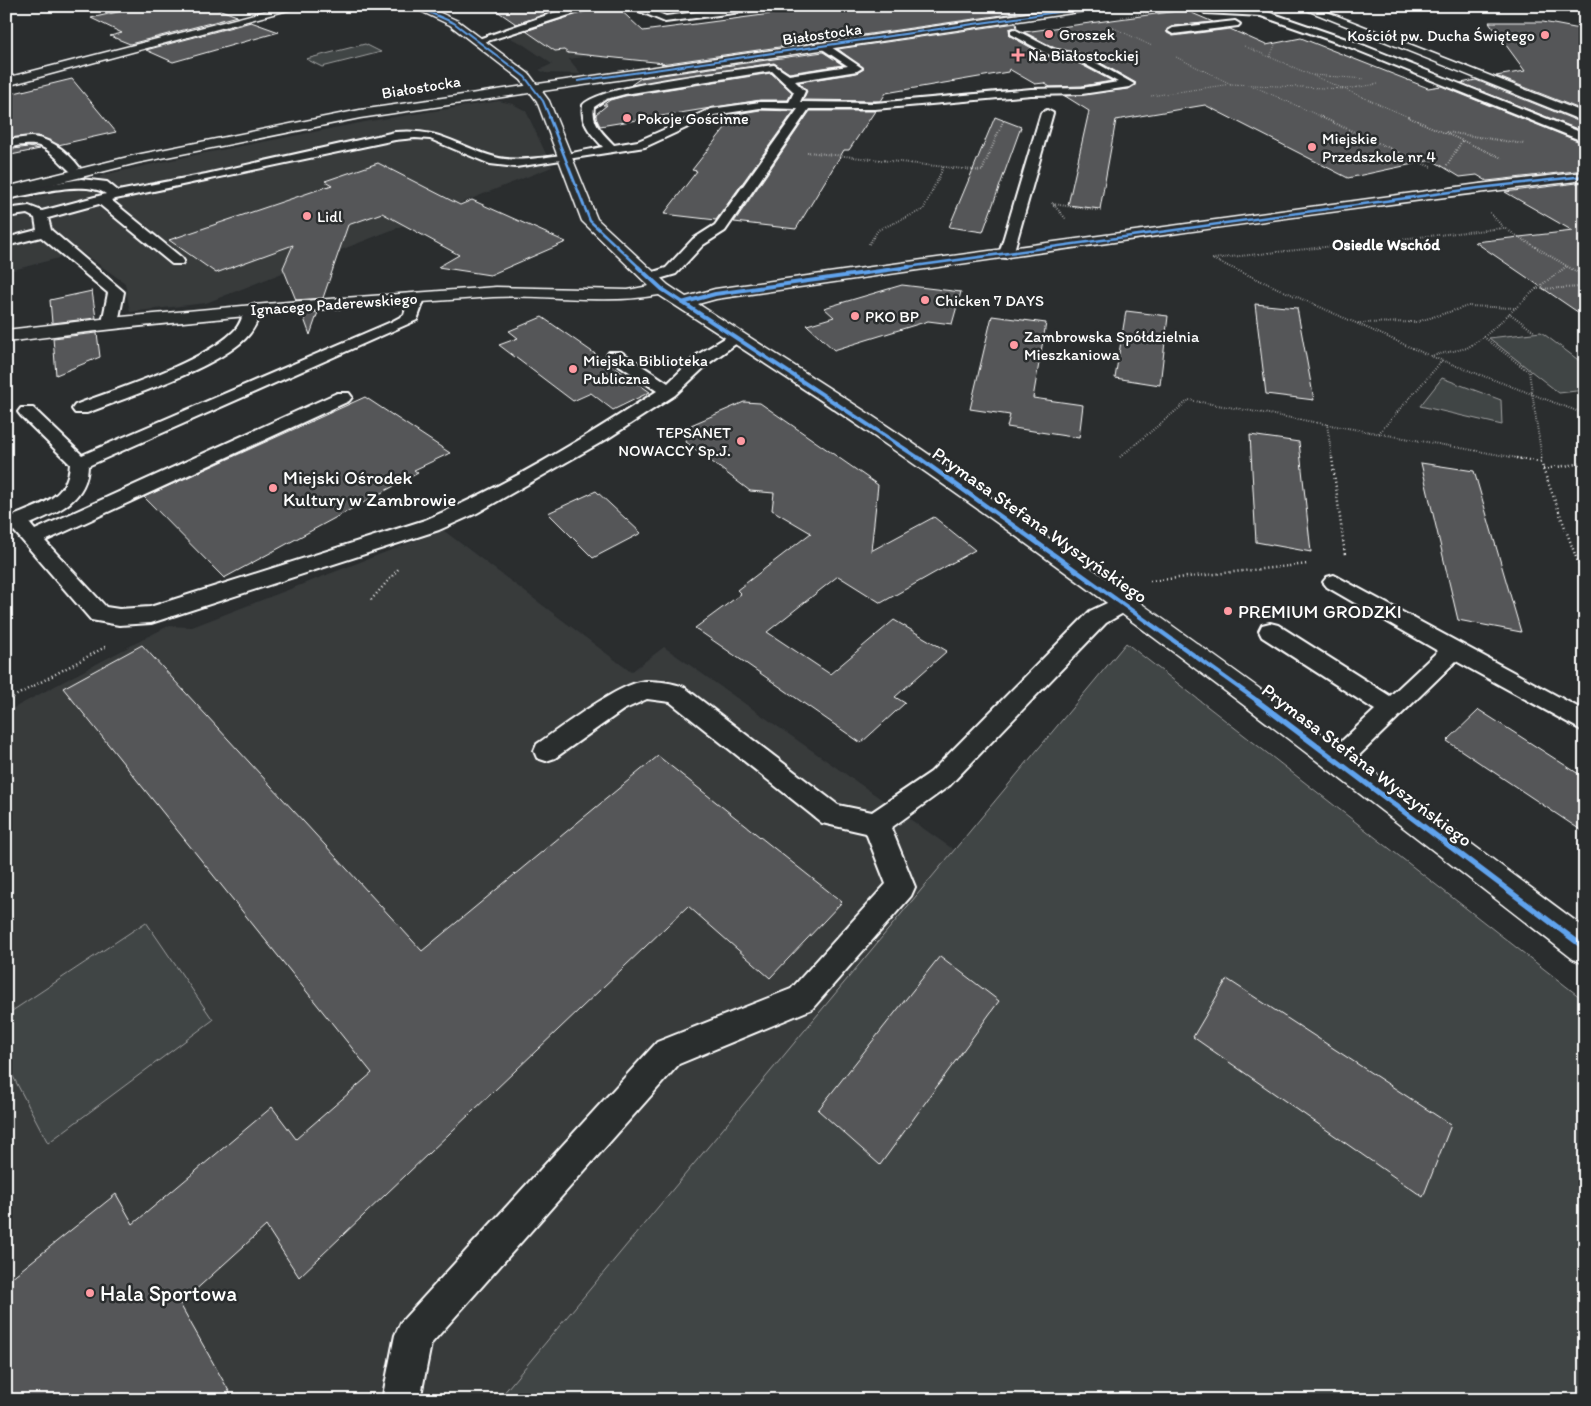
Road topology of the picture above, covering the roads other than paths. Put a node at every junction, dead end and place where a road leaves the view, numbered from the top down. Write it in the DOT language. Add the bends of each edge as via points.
graph roads {
  1 [pos="298,6"];
  2 [pos="415,6"];
  3 [pos="594,6"];
  4 [pos="631,6"];
  5 [pos="764,6"];
  6 [pos="1099,6"];
  7 [pos="1302,6"];
  8 [pos="1311,6"];
  9 [pos="1208,11"];
  10 [pos="1324,13"];
  11 [pos="1348,22"];
  12 [pos="1246,24"];
  13 [pos="1265,26"];
  14 [pos="1306,28"];
  15 [pos="1173,31"];
  16 [pos="1014,32"];
  17 [pos="478,41"];
  18 [pos="825,46"];
  19 [pos="786,79"];
  20 [pos="6,82"];
  21 [pos="534,87"];
  22 [pos="799,105"];
  23 [pos="1047,113"];
  24 [pos="1585,118"];
  25 [pos="1585,138"];
  26 [pos="6,144"];
  27 [pos="611,149"];
  28 [pos="565,157"];
  29 [pos="136,159"];
  30 [pos="74,168"];
  31 [pos="1585,176"];
  32 [pos="6,184"];
  33 [pos="6,194"];
  34 [pos="116,195"];
  35 [pos="101,199"];
  36 [pos="6,213"];
  37 [pos="41,216"];
  38 [pos="44,232"];
  39 [pos="6,242"];
  40 [pos="1006,254"];
  41 [pos="177,261"];
  42 [pos="656,284"];
  43 [pos="417,298"];
  44 [pos="682,303"];
  45 [pos="253,309"];
  46 [pos="110,323"];
  47 [pos="6,336"];
  48 [pos="736,338"];
  49 [pos="615,355"];
  50 [pos="669,391"];
  51 [pos="343,396"];
  52 [pos="81,409"];
  53 [pos="27,412"];
  54 [pos="79,463"];
  55 [pos="12,525"];
  56 [pos="32,539"];
  57 [pos="1334,582"];
  58 [pos="1133,592"];
  59 [pos="1270,631"];
  60 [pos="1454,650"];
  61 [pos="1393,710"];
  62 [pos="1585,723"];
  63 [pos="546,750"];
  64 [pos="1338,760"];
  65 [pos="876,824"];
  66 [pos="1585,948"];
  67 [pos="401,1400"];
  1 -- 20 [label="street"];
  2 -- 17 [label="street" via="454,23"];
  3 -- 17 [label="lane"];
  4 -- 5 [label="lane" via="665,19"];
  6 -- 18 [label="street, Białostocka"];
  7 -- 10 [label="street"];
  8 -- 10 [label="street"];
  9 -- 14 [label="lane" via="1262,12"];
  10 -- 11 [label="street"];
  11 -- 14 [label="lane"];
  11 -- 24 [label="street"];
  12 -- 15 [label="lane" via="1228,23"];
  13 -- 14 [label="lane"];
  14 -- 25 [label="lane"];
  16 -- 22 [label="lane" via="1051,52 1080,58 1129,84 875,106"];
  17 -- 21 [label="street"];
  18 -- 19 [label="lane" via="857,68"];
  18 -- 21 [label="street, Białostocka"];
  19 -- 22 [label="lane" via="800,91"];
  19 -- 27 [label="lane" via="774,68 602,97 589,105 587,121"];
  21 -- 28 [label="street, Prymasa Stefana Wyszyńskiego"];
  21 -- 29 [label="street, Białostocka" via="342,117"];
  22 -- 27 [label="lane" via="760,105 711,112 641,144"];
  22 -- 42 [label="lane" via="777,149 720,228 698,242"];
  23 -- 40 [label="lane"];
  26 -- 30 [label="lane" via="36,139 47,142"];
  27 -- 28 [label="lane"];
  28 -- 34 [label="lane" via="516,163 494,161 432,136 415,134"];
  28 -- 42 [label="street, Prymasa Stefana Wyszyńskiego" via="590,221"];
  29 -- 30 [label="street, Białostocka"];
  29 -- 33 [label="street, Białostocka"];
  30 -- 32 [label="street, Białostocka"];
  31 -- 40 [label="street"];
  33 -- 34 [label="lane" via="81,183 102,185"];
  34 -- 35 [label="lane"];
  35 -- 37 [label="lane"];
  35 -- 41 [label="lane"];
  36 -- 37 [label="lane" via="28,210"];
  37 -- 38 [label="lane"];
  38 -- 39 [label="lane"];
  38 -- 46 [label="lane" via="116,292"];
  40 -- 44 [label="street" via="715,294"];
  42 -- 43 [label="street, Ignacego Paderewskiego" via="628,295 535,291"];
  42 -- 44 [label="street, Prymasa Stefana Wyszyńskiego"];
  43 -- 45 [label="street, Ignacego Paderewskiego"];
  43 -- 54 [label="lane" via="411,317 397,325"];
  44 -- 48 [label="street, Prymasa Stefana Wyszyńskiego"];
  45 -- 46 [label="street, Ignacego Paderewskiego"];
  45 -- 52 [label="lane" via="249,324 239,336 211,356"];
  46 -- 47 [label="street, Ignacego Paderewskiego"];
  48 -- 50 [label="lane" via="703,359"];
  48 -- 58 [label="street, Prymasa Stefana Wyszyńskiego"];
  49 -- 50 [label="lane"];
  50 -- 56 [label="lane" via="601,435 470,509 432,525 151,615 119,617 99,614"];
  51 -- 56 [label="lane"];
  53 -- 54 [label="lane"];
  54 -- 55 [label="lane" via="78,478 72,492 47,509"];
  55 -- 56 [label="lane"];
  57 -- 60 [label="lane"];
  58 -- 64 [label="street, Prymasa Stefana Wyszyńskiego"];
  58 -- 65 [label="lane" via="1098,617 940,779"];
  59 -- 61 [label="lane"];
  60 -- 61 [label="lane"];
  60 -- 62 [label="lane"];
  61 -- 64 [label="lane"];
  63 -- 65 [label="lane" via="614,703 645,690 676,693 831,816"];
  64 -- 66 [label="street, Prymasa Stefana Wyszyńskiego"];
  65 -- 67 [label="lane" via="901,887 801,999 668,1053 414,1335"];
}
